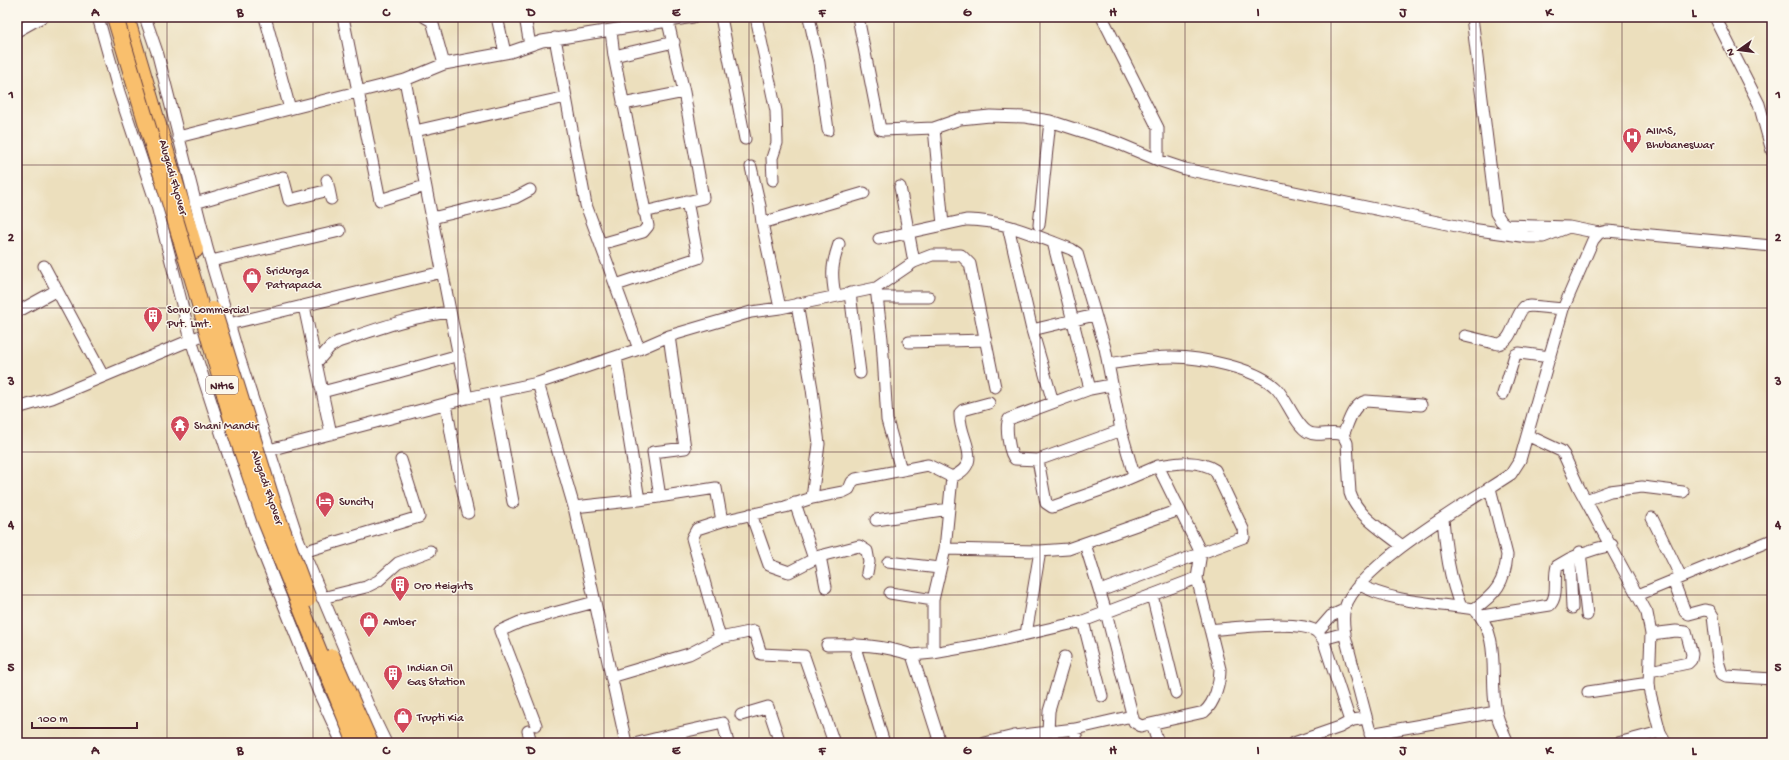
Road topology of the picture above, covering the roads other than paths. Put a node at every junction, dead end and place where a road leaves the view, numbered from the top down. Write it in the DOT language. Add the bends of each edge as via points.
graph roads {
  1 [pos="42,17"];
  2 [pos="98,17"];
  3 [pos="115,17"];
  4 [pos="126,17"];
  5 [pos="145,17"];
  6 [pos="265,17"];
  7 [pos="343,17"];
  8 [pos="425,17"];
  9 [pos="497,17"];
  10 [pos="525,17"];
  11 [pos="693,17"];
  12 [pos="721,17"];
  13 [pos="756,17"];
  14 [pos="809,17"];
  15 [pos="858,17"];
  16 [pos="1102,17"];
  17 [pos="1472,17"];
  18 [pos="1715,17"];
  19 [pos="668,22"];
  20 [pos="17,31"];
  21 [pos="612,31"];
  22 [pos="555,38"];
  23 [pos="674,42"];
  24 [pos="530,45"];
  25 [pos="504,53"];
  26 [pos="614,56"];
  27 [pos="444,64"];
  28 [pos="405,80"];
  29 [pos="358,92"];
  30 [pos="684,92"];
  31 [pos="566,97"];
  32 [pos="623,104"];
  33 [pos="290,109"];
  34 [pos="1050,121"];
  35 [pos="934,128"];
  36 [pos="828,130"];
  37 [pos="415,131"];
  38 [pos="178,137"];
  39 [pos="745,139"];
  40 [pos="1772,151"];
  41 [pos="1158,160"];
  42 [pos="751,167"];
  43 [pos="773,180"];
  44 [pos="425,186"];
  45 [pos="900,187"];
  46 [pos="329,190"];
  47 [pos="530,190"];
  48 [pos="864,193"];
  49 [pos="687,201"];
  50 [pos="195,203"];
  51 [pos="644,212"];
  52 [pos="432,218"];
  53 [pos="762,224"];
  54 [pos="943,225"];
  55 [pos="1039,225"];
  56 [pos="1008,226"];
  57 [pos="1569,227"];
  58 [pos="340,231"];
  59 [pos="908,232"];
  60 [pos="1599,233"];
  61 [pos="879,239"];
  62 [pos="1053,242"];
  63 [pos="601,244"];
  64 [pos="839,244"];
  65 [pos="1772,246"];
  66 [pos="211,261"];
  67 [pos="914,262"];
  68 [pos="44,266"];
  69 [pos="442,272"];
  70 [pos="616,285"];
  71 [pos="57,290"];
  72 [pos="850,292"];
  73 [pos="876,293"];
  74 [pos="835,295"];
  75 [pos="929,297"];
  76 [pos="797,304"];
  77 [pos="304,306"];
  78 [pos="780,308"];
  79 [pos="1563,309"];
  80 [pos="17,312"];
  81 [pos="450,312"];
  82 [pos="1095,315"];
  83 [pos="1073,321"];
  84 [pos="230,324"];
  85 [pos="1032,330"];
  86 [pos="669,336"];
  87 [pos="1465,336"];
  88 [pos="191,340"];
  89 [pos="986,340"];
  90 [pos="909,342"];
  91 [pos="639,349"];
  92 [pos="459,355"];
  93 [pos="616,357"];
  94 [pos="1550,357"];
  95 [pos="316,363"];
  96 [pos="1108,364"];
  97 [pos="860,373"];
  98 [pos="103,376"];
  99 [pos="538,383"];
  100 [pos="1111,385"];
  101 [pos="995,387"];
  102 [pos="1090,389"];
  103 [pos="322,392"];
  104 [pos="493,393"];
  105 [pos="1503,394"];
  106 [pos="467,398"];
  107 [pos="1053,402"];
  108 [pos="989,403"];
  109 [pos="446,404"];
  110 [pos="1421,405"];
  111 [pos="17,408"];
  112 [pos="1121,430"];
  113 [pos="331,434"];
  114 [pos="1344,434"];
  115 [pos="1528,435"];
  116 [pos="269,450"];
  117 [pos="401,460"];
  118 [pos="1038,460"];
  119 [pos="1158,466"];
  120 [pos="901,470"];
  121 [pos="1134,475"];
  122 [pos="952,477"];
  123 [pos="1490,488"];
  124 [pos="1683,492"];
  125 [pos="660,497"];
  126 [pos="812,498"];
  127 [pos="639,500"];
  128 [pos="1586,500"];
  129 [pos="513,502"];
  130 [pos="795,503"];
  131 [pos="574,507"];
  132 [pos="949,509"];
  133 [pos="1179,510"];
  134 [pos="468,513"];
  135 [pos="750,514"];
  136 [pos="1652,518"];
  137 [pos="1443,519"];
  138 [pos="722,520"];
  139 [pos="876,520"];
  140 [pos="1772,540"];
  141 [pos="1085,544"];
  142 [pos="1612,545"];
  143 [pos="1402,546"];
  144 [pos="945,549"];
  145 [pos="430,551"];
  146 [pos="1040,551"];
  147 [pos="303,552"];
  148 [pos="1580,552"];
  149 [pos="1201,554"];
  150 [pos="817,558"];
  151 [pos="1570,560"];
  152 [pos="888,562"];
  153 [pos="939,568"];
  154 [pos="867,573"];
  155 [pos="1197,578"];
  156 [pos="1677,578"];
  157 [pos="1359,584"];
  158 [pos="826,587"];
  159 [pos="1100,591"];
  160 [pos="890,593"];
  161 [pos="1152,595"];
  162 [pos="1638,595"];
  163 [pos="322,598"];
  164 [pos="933,600"];
  165 [pos="595,602"];
  166 [pos="1461,607"];
  167 [pos="1572,608"];
  168 [pos="1344,610"];
  169 [pos="1106,612"];
  170 [pos="1478,613"];
  171 [pos="1687,613"];
  172 [pos="1587,615"];
  173 [pos="1083,621"];
  174 [pos="1210,630"];
  175 [pos="1676,631"];
  176 [pos="1345,633"];
  177 [pos="1026,634"];
  178 [pos="1651,634"];
  179 [pos="1320,635"];
  180 [pos="720,638"];
  181 [pos="854,644"];
  182 [pos="827,645"];
  183 [pos="933,653"];
  184 [pos="912,655"];
  185 [pos="1066,657"];
  186 [pos="1650,671"];
  187 [pos="611,677"];
  188 [pos="1772,679"];
  189 [pos="1649,684"];
  190 [pos="1588,692"];
  191 [pos="1176,693"];
  192 [pos="1102,696"];
  193 [pos="1496,712"];
  194 [pos="741,715"];
  195 [pos="1132,716"];
  196 [pos="1366,718"];
  197 [pos="1353,720"];
  198 [pos="1152,724"];
  199 [pos="1075,729"];
  200 [pos="1048,732"];
  201 [pos="1660,732"];
  202 [pos="1371,738"];
  203 [pos="675,739"];
  204 [pos="1015,740"];
  205 [pos="342,743"];
  206 [pos="356,743"];
  207 [pos="370,743"];
  208 [pos="386,743"];
  209 [pos="531,743"];
  210 [pos="626,743"];
  211 [pos="638,743"];
  212 [pos="728,743"];
  213 [pos="780,743"];
  214 [pos="834,743"];
  215 [pos="884,743"];
  216 [pos="940,743"];
  217 [pos="985,743"];
  218 [pos="1077,743"];
  219 [pos="1158,743"];
  220 [pos="1294,743"];
  221 [pos="1508,743"];
  222 [pos="1618,743"];
  223 [pos="1666,743"];
  1 -- 20 [label="street"];
  2 -- 88 [label="street" via="119,92 157,206"];
  3 -- 206 [label="highway, Alugadi Flyover / NH16, bridge" via="235,430 268,526"];
  4 -- 207 [label="highway, Alugadi Flyover / NH16, bridge" via="274,508 338,673"];
  5 -- 38 [label="street" via="158,55"];
  6 -- 33 [label="street"];
  7 -- 29 [label="street"];
  8 -- 27 [label="street" via="432,20"];
  9 -- 25 [label="street"];
  10 -- 24 [label="street"];
  11 -- 19 [label="street"];
  12 -- 39 [label="street"];
  13 -- 43 [label="street" via="776,111 777,143 772,158"];
  14 -- 36 [label="street" via="819,63"];
  15 -- 35 [label="street" via="880,129 890,131"];
  16 -- 41 [label="street" via="1158,128"];
  17 -- 57 [label="street" via="1496,213 1506,225"];
  18 -- 40 [label="street" via="1759,104"];
  19 -- 21 [label="street"];
  19 -- 23 [label="street"];
  21 -- 22 [label="street"];
  21 -- 26 [label="street"];
  22 -- 24 [label="street"];
  22 -- 31 [label="street"];
  23 -- 26 [label="street"];
  23 -- 30 [label="street"];
  24 -- 25 [label="street"];
  25 -- 27 [label="street"];
  26 -- 32 [label="street"];
  27 -- 28 [label="street"];
  28 -- 29 [label="street"];
  28 -- 37 [label="street"];
  29 -- 33 [label="street"];
  29 -- 44 [label="street" via="380,200"];
  30 -- 32 [label="street"];
  30 -- 49 [label="street" via="704,198"];
  31 -- 37 [label="street"];
  31 -- 63 [label="street" via="586,205"];
  32 -- 51 [label="street"];
  33 -- 38 [label="street"];
  34 -- 35 [label="street" via="990,116 960,119"];
  34 -- 41 [label="street" via="1116,142"];
  34 -- 55 [label="street"];
  35 -- 54 [label="street"];
  37 -- 44 [label="street"];
  38 -- 50 [label="street"];
  41 -- 57 [label="street" via="1184,169 1470,229 1543,237"];
  42 -- 53 [label="street"];
  44 -- 52 [label="street"];
  45 -- 59 [label="street"];
  46 -- 50 [label="street" via="289,200 283,177"];
  47 -- 52 [label="street" via="515,198"];
  48 -- 53 [label="street"];
  49 -- 51 [label="street"];
  49 -- 70 [label="street" via="698,258"];
  50 -- 66 [label="street"];
  51 -- 63 [label="street" via="648,226 646,230"];
  52 -- 69 [label="street"];
  53 -- 78 [label="street"];
  54 -- 56 [label="street" via="980,220"];
  54 -- 59 [label="street"];
  56 -- 62 [label="street"];
  56 -- 85 [label="street"];
  57 -- 60 [label="street"];
  58 -- 66 [label="street"];
  59 -- 61 [label="street"];
  59 -- 67 [label="street"];
  60 -- 65 [label="street" via="1628,232"];
  60 -- 79 [label="street" via="1593,240"];
  62 -- 82 [label="street" via="1077,253"];
  62 -- 83 [label="street"];
  63 -- 70 [label="street"];
  64 -- 74 [label="street" via="833,262"];
  66 -- 84 [label="street"];
  67 -- 73 [label="street"];
  67 -- 89 [label="street" via="932,255 955,254 965,258 970,264"];
  68 -- 71 [label="street"];
  69 -- 77 [label="street"];
  69 -- 81 [label="street"];
  70 -- 91 [label="street"];
  71 -- 80 [label="street"];
  71 -- 98 [label="street"];
  72 -- 73 [label="street"];
  72 -- 74 [label="street"];
  72 -- 97 [label="street"];
  73 -- 75 [label="street"];
  73 -- 120 [label="street" via="882,338 887,420"];
  74 -- 76 [label="street"];
  76 -- 78 [label="street"];
  76 -- 126 [label="street" via="819,444"];
  77 -- 84 [label="street"];
  77 -- 95 [label="street"];
  78 -- 86 [label="street" via="751,312"];
  79 -- 87 [label="street" via="1524,307 1508,339 1503,343"];
  79 -- 94 [label="street"];
  81 -- 92 [label="street"];
  81 -- 95 [label="street" via="396,322 338,342"];
  82 -- 83 [label="street"];
  82 -- 96 [label="street"];
  83 -- 85 [label="street"];
  83 -- 102 [label="street"];
  84 -- 88 [label="street"];
  84 -- 116 [label="street"];
  85 -- 107 [label="street"];
  86 -- 91 [label="street"];
  86 -- 125 [label="street" via="685,448 653,452"];
  88 -- 98 [label="street"];
  88 -- 205 [label="street" via="260,545 318,693"];
  89 -- 90 [label="street"];
  89 -- 101 [label="street"];
  91 -- 93 [label="street"];
  92 -- 103 [label="street"];
  92 -- 106 [label="street"];
  93 -- 99 [label="street"];
  93 -- 127 [label="street"];
  94 -- 105 [label="street" via="1519,353 1515,355"];
  94 -- 115 [label="street"];
  95 -- 103 [label="street"];
  96 -- 100 [label="street"];
  96 -- 114 [label="street" via="1173,357 1213,362 1242,370 1276,388 1304,430 1309,433"];
  98 -- 111 [label="street" via="52,398"];
  99 -- 104 [label="street"];
  99 -- 131 [label="street"];
  100 -- 102 [label="street"];
  100 -- 112 [label="street"];
  102 -- 107 [label="street"];
  103 -- 113 [label="street"];
  104 -- 106 [label="street"];
  104 -- 129 [label="street"];
  106 -- 109 [label="street"];
  107 -- 118 [label="street" via="1007,422 1012,456 1020,460"];
  108 -- 122 [label="street" via="960,413 969,460 966,469"];
  109 -- 113 [label="street"];
  109 -- 134 [label="street"];
  110 -- 114 [label="street" via="1366,401 1360,403"];
  112 -- 118 [label="street"];
  112 -- 121 [label="street"];
  113 -- 116 [label="street"];
  114 -- 143 [label="street" via="1352,500 1357,509"];
  115 -- 123 [label="street" via="1516,469"];
  115 -- 128 [label="street" via="1561,451"];
  116 -- 147 [label="street"];
  117 -- 147 [label="street" via="418,517"];
  118 -- 121 [label="street" via="1046,503 1052,507 1109,487"];
  119 -- 121 [label="street"];
  119 -- 133 [label="street"];
  119 -- 149 [label="street" via="1178,463 1199,464 1215,470 1244,534 1241,539"];
  120 -- 122 [label="street" via="928,465"];
  120 -- 126 [label="street" via="856,479 849,489 843,492"];
  122 -- 132 [label="street"];
  123 -- 137 [label="street"];
  123 -- 170 [label="street" via="1507,555 1499,586"];
  124 -- 128 [label="street" via="1642,487 1610,491"];
  125 -- 127 [label="street"];
  125 -- 138 [label="street" via="716,488"];
  126 -- 130 [label="street"];
  127 -- 131 [label="street"];
  128 -- 142 [label="street"];
  130 -- 135 [label="street"];
  130 -- 150 [label="street"];
  131 -- 165 [label="street"];
  132 -- 139 [label="street"];
  132 -- 144 [label="street"];
  133 -- 141 [label="street"];
  133 -- 149 [label="street"];
  135 -- 138 [label="street"];
  135 -- 150 [label="street" via="769,565 789,572"];
  136 -- 156 [label="street"];
  137 -- 143 [label="street"];
  137 -- 166 [label="street" via="1449,570"];
  138 -- 180 [label="street" via="697,529 692,538"];
  140 -- 156 [label="street"];
  141 -- 146 [label="street" via="1068,549"];
  141 -- 159 [label="street"];
  142 -- 148 [label="street"];
  142 -- 162 [label="street"];
  143 -- 157 [label="street"];
  144 -- 146 [label="street"];
  144 -- 153 [label="street"];
  145 -- 163 [label="street" via="398,563 378,581 366,587"];
  146 -- 177 [label="street"];
  147 -- 163 [label="street"];
  148 -- 151 [label="street"];
  148 -- 172 [label="street"];
  149 -- 155 [label="street"];
  149 -- 159 [label="street"];
  150 -- 154 [label="street" via="863,547 870,562"];
  150 -- 158 [label="street"];
  151 -- 167 [label="street"];
  151 -- 170 [label="street" via="1557,566 1555,593 1550,605"];
  152 -- 153 [label="street"];
  153 -- 164 [label="street"];
  155 -- 161 [label="street"];
  155 -- 174 [label="street"];
  156 -- 162 [label="street"];
  156 -- 171 [label="street" via="1682,606"];
  157 -- 166 [label="street" via="1377,593"];
  157 -- 168 [label="street"];
  159 -- 169 [label="street"];
  160 -- 164 [label="street"];
  161 -- 169 [label="street"];
  161 -- 191 [label="street"];
  162 -- 178 [label="street" via="1647,613"];
  163 -- 208 [label="street"];
  164 -- 183 [label="street"];
  165 -- 187 [label="street"];
  165 -- 209 [label="street" via="520,622 500,631 532,728"];
  166 -- 170 [label="street"];
  168 -- 176 [label="street"];
  168 -- 179 [label="street" via="1331,616"];
  169 -- 173 [label="street"];
  169 -- 195 [label="street"];
  170 -- 193 [label="street" via="1487,626 1492,646"];
  171 -- 175 [label="street"];
  171 -- 188 [label="street" via="1693,614 1704,610 1713,616 1722,674"];
  173 -- 177 [label="street"];
  173 -- 192 [label="street"];
  174 -- 179 [label="street" via="1273,625 1307,628"];
  174 -- 198 [label="street" via="1220,677 1207,709 1199,714"];
  175 -- 178 [label="street"];
  175 -- 186 [label="street" via="1686,632 1689,636 1691,660 1688,663"];
  176 -- 179 [label="street"];
  176 -- 196 [label="street"];
  177 -- 183 [label="street"];
  178 -- 186 [label="street"];
  179 -- 197 [label="street" via="1346,712"];
  180 -- 187 [label="street" via="689,654"];
  180 -- 214 [label="street" via="754,631 760,654 804,656"];
  181 -- 182 [label="street"];
  181 -- 184 [label="street" via="881,646"];
  181 -- 215 [label="street"];
  183 -- 184 [label="street"];
  184 -- 216 [label="street"];
  185 -- 200 [label="street" via="1049,711"];
  186 -- 189 [label="street"];
  187 -- 210 [label="street"];
  189 -- 190 [label="street"];
  189 -- 201 [label="street"];
  193 -- 202 [label="street"];
  193 -- 221 [label="street"];
  194 -- 213 [label="street" via="768,707"];
  195 -- 198 [label="street" via="1136,725"];
  195 -- 199 [label="street"];
  196 -- 197 [label="street"];
  196 -- 202 [label="street"];
  197 -- 220 [label="street"];
  198 -- 219 [label="street"];
  199 -- 200 [label="street"];
  199 -- 218 [label="street"];
  200 -- 204 [label="street"];
  201 -- 222 [label="street"];
  201 -- 223 [label="street"];
  203 -- 211 [label="street"];
  203 -- 212 [label="street" via="723,723"];
  204 -- 217 [label="street"];
}
